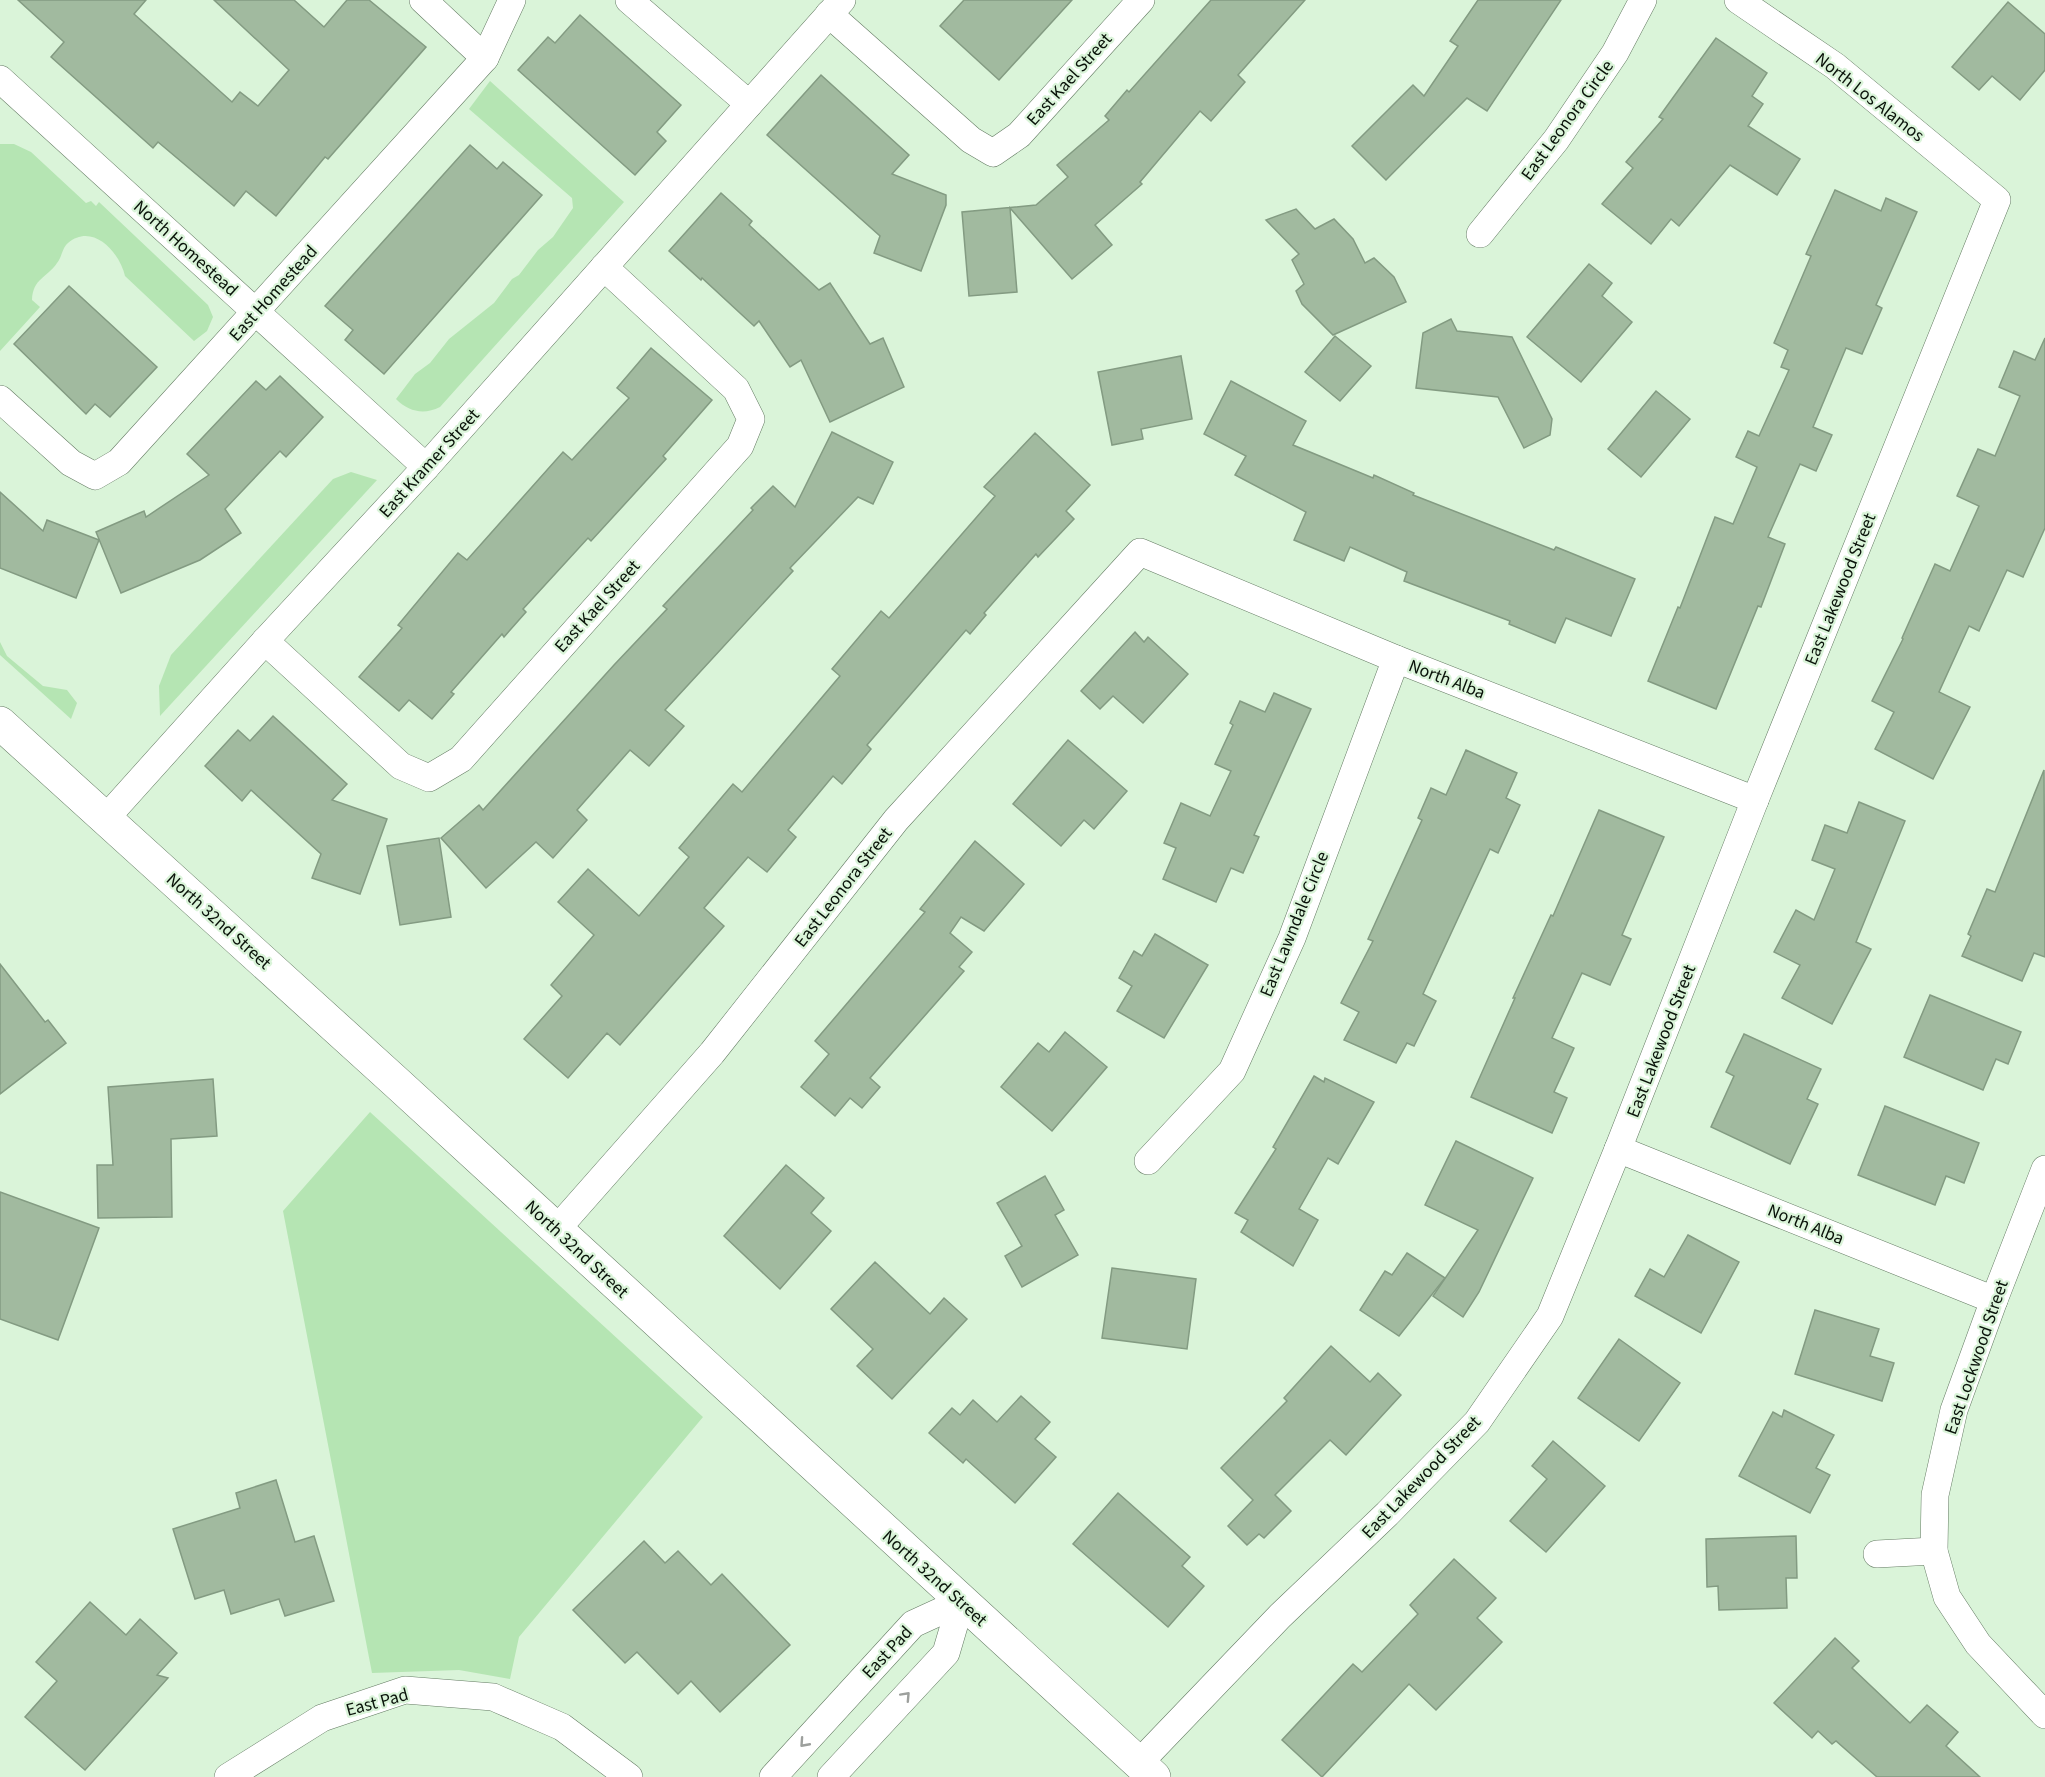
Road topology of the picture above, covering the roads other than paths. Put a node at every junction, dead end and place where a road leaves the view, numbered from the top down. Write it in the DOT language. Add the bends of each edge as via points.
graph roads {
  1 [pos="423,0"];
  2 [pos="512,0"];
  3 [pos="629,0"];
  4 [pos="1141,0"];
  5 [pos="1643,0"];
  6 [pos="1738,0"];
  7 [pos="835,7"];
  8 [pos="485,58"];
  9 [pos="0,79"];
  10 [pos="749,104"];
  11 [pos="1997,200"];
  12 [pos="1480,234"];
  13 [pos="604,267"];
  14 [pos="256,312"];
  15 [pos="0,399"];
  16 [pos="426,467"];
  17 [pos="1140,552"];
  18 [pos="265,640"];
  19 [pos="1396,659"];
  20 [pos="0,723"];
  21 [pos="1755,800"];
  22 [pos="106,818"];
  23 [pos="1618,1149"];
  24 [pos="1148,1161"];
  25 [pos="2045,1169"];
  26 [pos="556,1230"];
  27 [pos="1994,1300"];
  28 [pos="1934,1551"];
  29 [pos="1877,1554"];
  30 [pos="961,1602"];
  31 [pos="2045,1715"];
  32 [pos="1146,1770"];
  33 [pos="228,1777"];
  34 [pos="629,1777"];
  35 [pos="773,1777"];
  36 [pos="831,1777"];
  1 -- 8 [label="street"];
  2 -- 8 [label="street, East Homestead"];
  3 -- 10 [label="street"];
  4 -- 7 [label="street, East Kael Street" via="1019,135 993,153 971,140"];
  5 -- 12 [label="street, East Leonora Circle" via="1615,53 1556,140"];
  6 -- 11 [label="street, North Los Alamos" via="1835,66"];
  7 -- 10 [label="street, East Kramer Street"];
  8 -- 14 [label="street, East Homestead"];
  9 -- 14 [label="street, North Homestead"];
  10 -- 13 [label="street, East Kramer Street"];
  11 -- 21 [label="street, East Lakewood Street"];
  13 -- 16 [label="street, East Kramer Street"];
  13 -- 18 [label="street, East Kael Street" via="736,389 752,419 740,446 461,759 429,778 401,766"];
  14 -- 15 [label="street, East Homestead" via="119,462 95,476 71,463"];
  14 -- 16 [label="street, North Homestead"];
  16 -- 18 [label="street, East Kramer Street"];
  17 -- 19 [label="street, North Alba"];
  17 -- 26 [label="street, East Leonora Street" via="896,820 712,1053"];
  18 -- 22 [label="street, East Kramer Street"];
  19 -- 21 [label="street, North Alba"];
  19 -- 24 [label="street, East Lawndale Circle" via="1292,938 1232,1071"];
  20 -- 22 [label="street, North 32nd Street"];
  21 -- 23 [label="street, East Lakewood Street"];
  22 -- 26 [label="street, North 32nd Street"];
  23 -- 27 [label="street, North Alba"];
  23 -- 32 [label="street, East Lakewood Street" via="1550,1316 1476,1422 1280,1616"];
  25 -- 27 [label="street, East Lockwood Street"];
  26 -- 30 [label="street, North 32nd Street"];
  27 -- 28 [label="street, East Lockwood Street" via="1954,1410 1935,1494"];
  28 -- 29 [label="street"];
  28 -- 31 [label="street, East Lockwood Street" via="1947,1598 1978,1644"];
  30 -- 32 [label="street, North 32nd Street"];
  30 -- 35 [label="street, East Pad, one-way" via="913,1624"];
  36 -- 30 [label="street, one-way" via="946,1653"];
  33 -- 34 [label="street, East Pad" via="322,1718 405,1690 494,1697 562,1727"];
}
